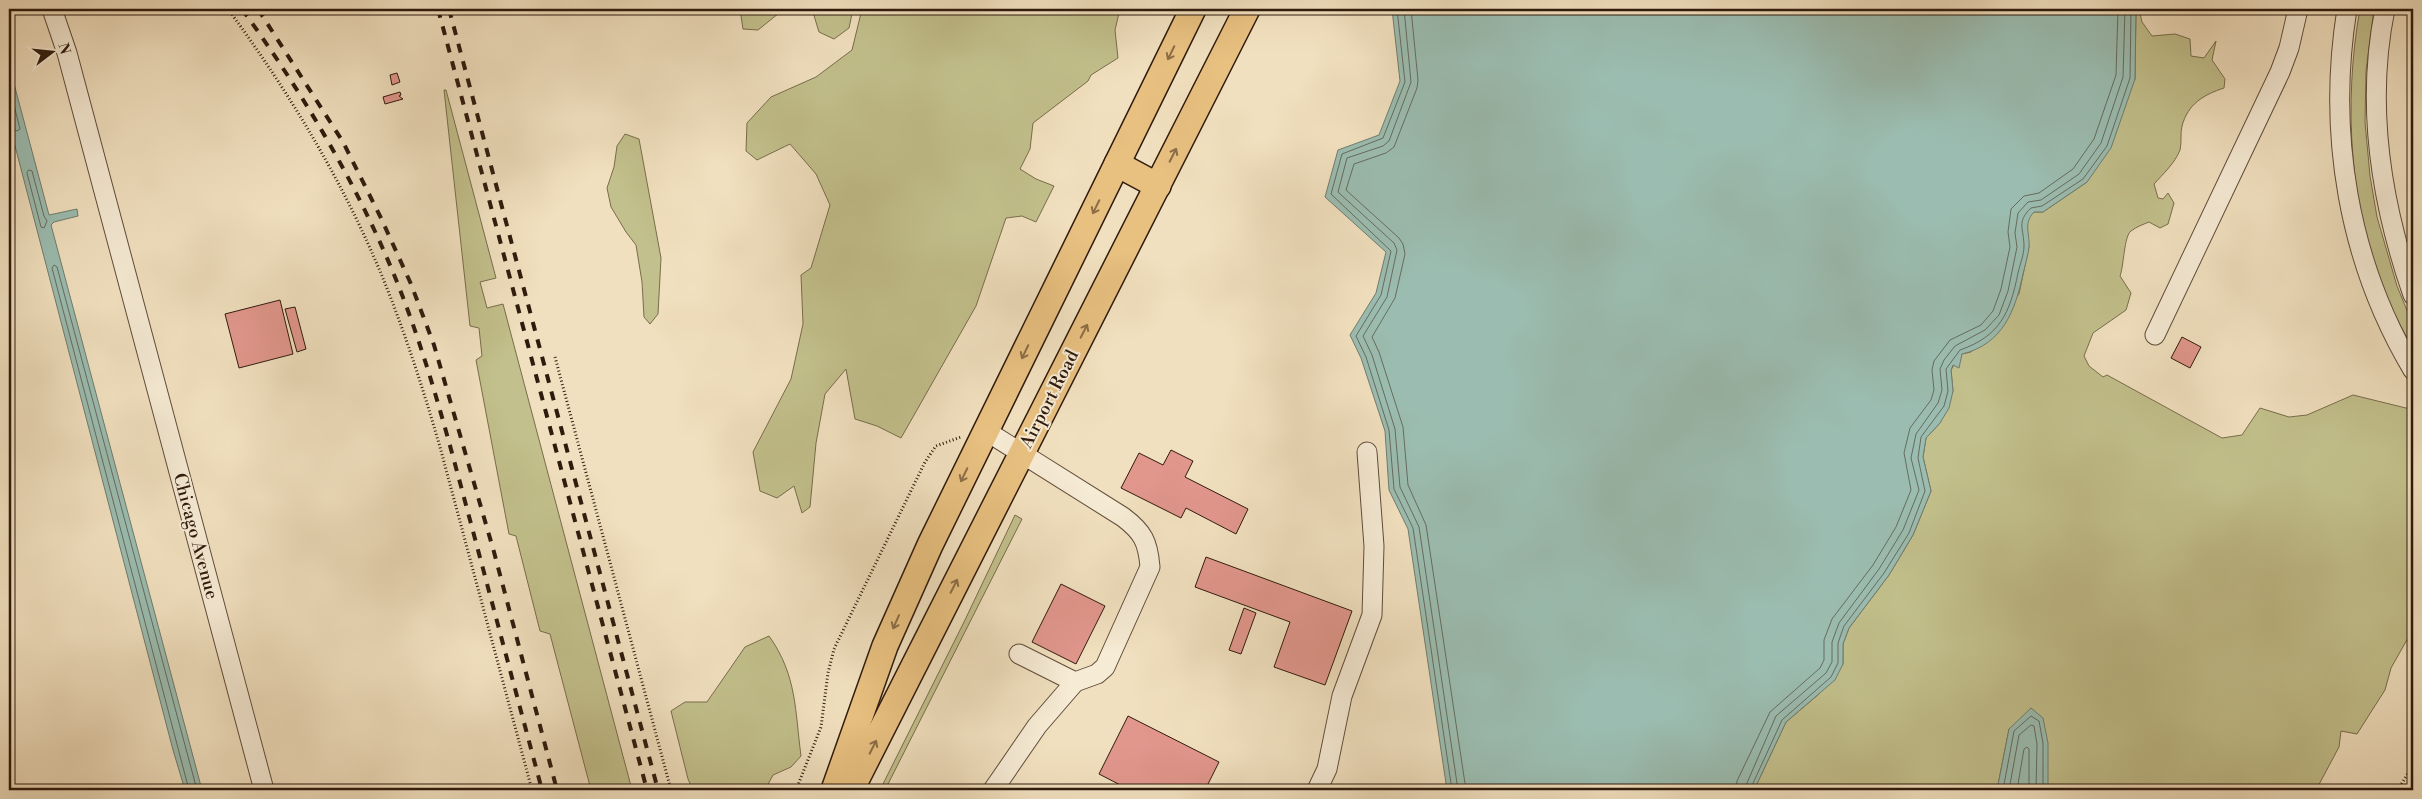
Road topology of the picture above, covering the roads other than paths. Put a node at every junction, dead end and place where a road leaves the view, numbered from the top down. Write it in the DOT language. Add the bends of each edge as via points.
graph roads {
  1 [pos="52,9"];
  2 [pos="1193,9"];
  3 [pos="1248,9"];
  4 [pos="2298,9"];
  5 [pos="2347,9"];
  6 [pos="2385,9"];
  7 [pos="1117,164"];
  8 [pos="1158,186"];
  9 [pos="2413,295"];
  10 [pos="2155,335"];
  11 [pos="2413,370"];
  12 [pos="986,431"];
  13 [pos="1367,452"];
  14 [pos="1022,453"];
  15 [pos="1019,654"];
  16 [pos="1075,682"];
  17 [pos="264,790"];
  18 [pos="834,790"];
  19 [pos="851,790"];
  20 [pos="993,790"];
  21 [pos="1317,790"];
  1 -- 17 [label="street, Chicago Avenue" via="67,53"];
  2 -- 7 [label="main road, one-way"];
  8 -- 3 [label="main road, Airport Road, one-way"];
  4 -- 10 [label="street" via="2280,72"];
  5 -- 11 [label="street" via="2339,102 2348,196 2371,283"];
  6 -- 9 [label="street" via="2376,68 2379,156 2390,217"];
  7 -- 8 [label="main road"];
  7 -- 12 [label="main road, one-way"];
  14 -- 8 [label="main road, Airport Road, one-way"];
  12 -- 14 [label="street"];
  12 -- 18 [label="main road, one-way" via="930,545 886,646"];
  13 -- 21 [label="street" via="1374,546 1372,615 1342,696 1327,769"];
  14 -- 16 [label="street" via="1132,524 1139,530 1149,552 1150,567 1105,667 1098,674"];
  19 -- 14 [label="main road, Airport Road, one-way"];
  15 -- 16 [label="street"];
  16 -- 20 [label="street" via="1037,726"];
}
